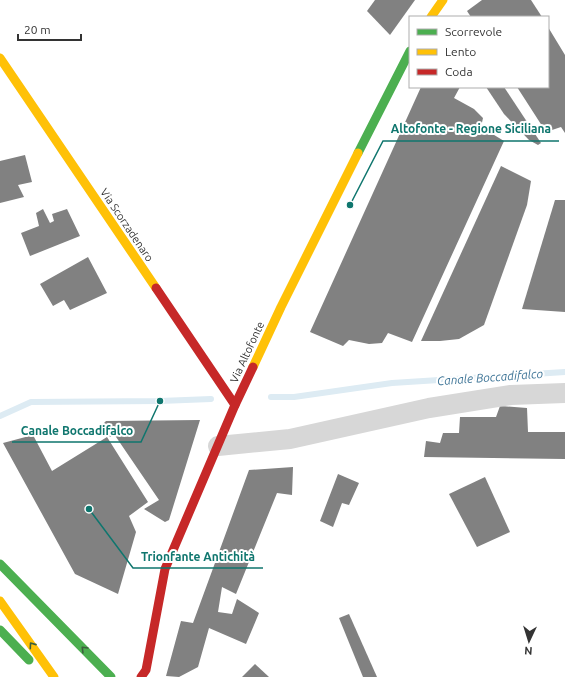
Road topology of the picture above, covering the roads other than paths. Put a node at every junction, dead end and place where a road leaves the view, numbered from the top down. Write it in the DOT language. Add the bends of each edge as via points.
graph roads {
  1 [pos="443,0"];
  2 [pos="432,16"];
  3 [pos="409,52"];
  4 [pos="0,58"];
  5 [pos="565,393"];
  6 [pos="235,405"];
  7 [pos="218,446"];
  8 [pos="0,564"];
  9 [pos="0,601"];
  10 [pos="0,630"];
  11 [pos="45,677"];
  12 [pos="54,677"];
  13 [pos="111,677"];
  14 [pos="141,677"];
  1 -- 2 [label="street"];
  3 -- 6 [label="street, Via Altofonte"];
  4 -- 6 [label="street, Via Scorzadenaro"];
  5 -- 7 [label="street" via="511,396 429,408 290,439"];
  6 -- 7 [label="street, Via Altofonte"];
  7 -- 14 [label="street, Via Altofonte" via="165,569 146,670"];
  13 -- 8 [label="street, one-way"];
  12 -- 9 [label="street, one-way"];
  10 -- 11 [label="street"];
}
